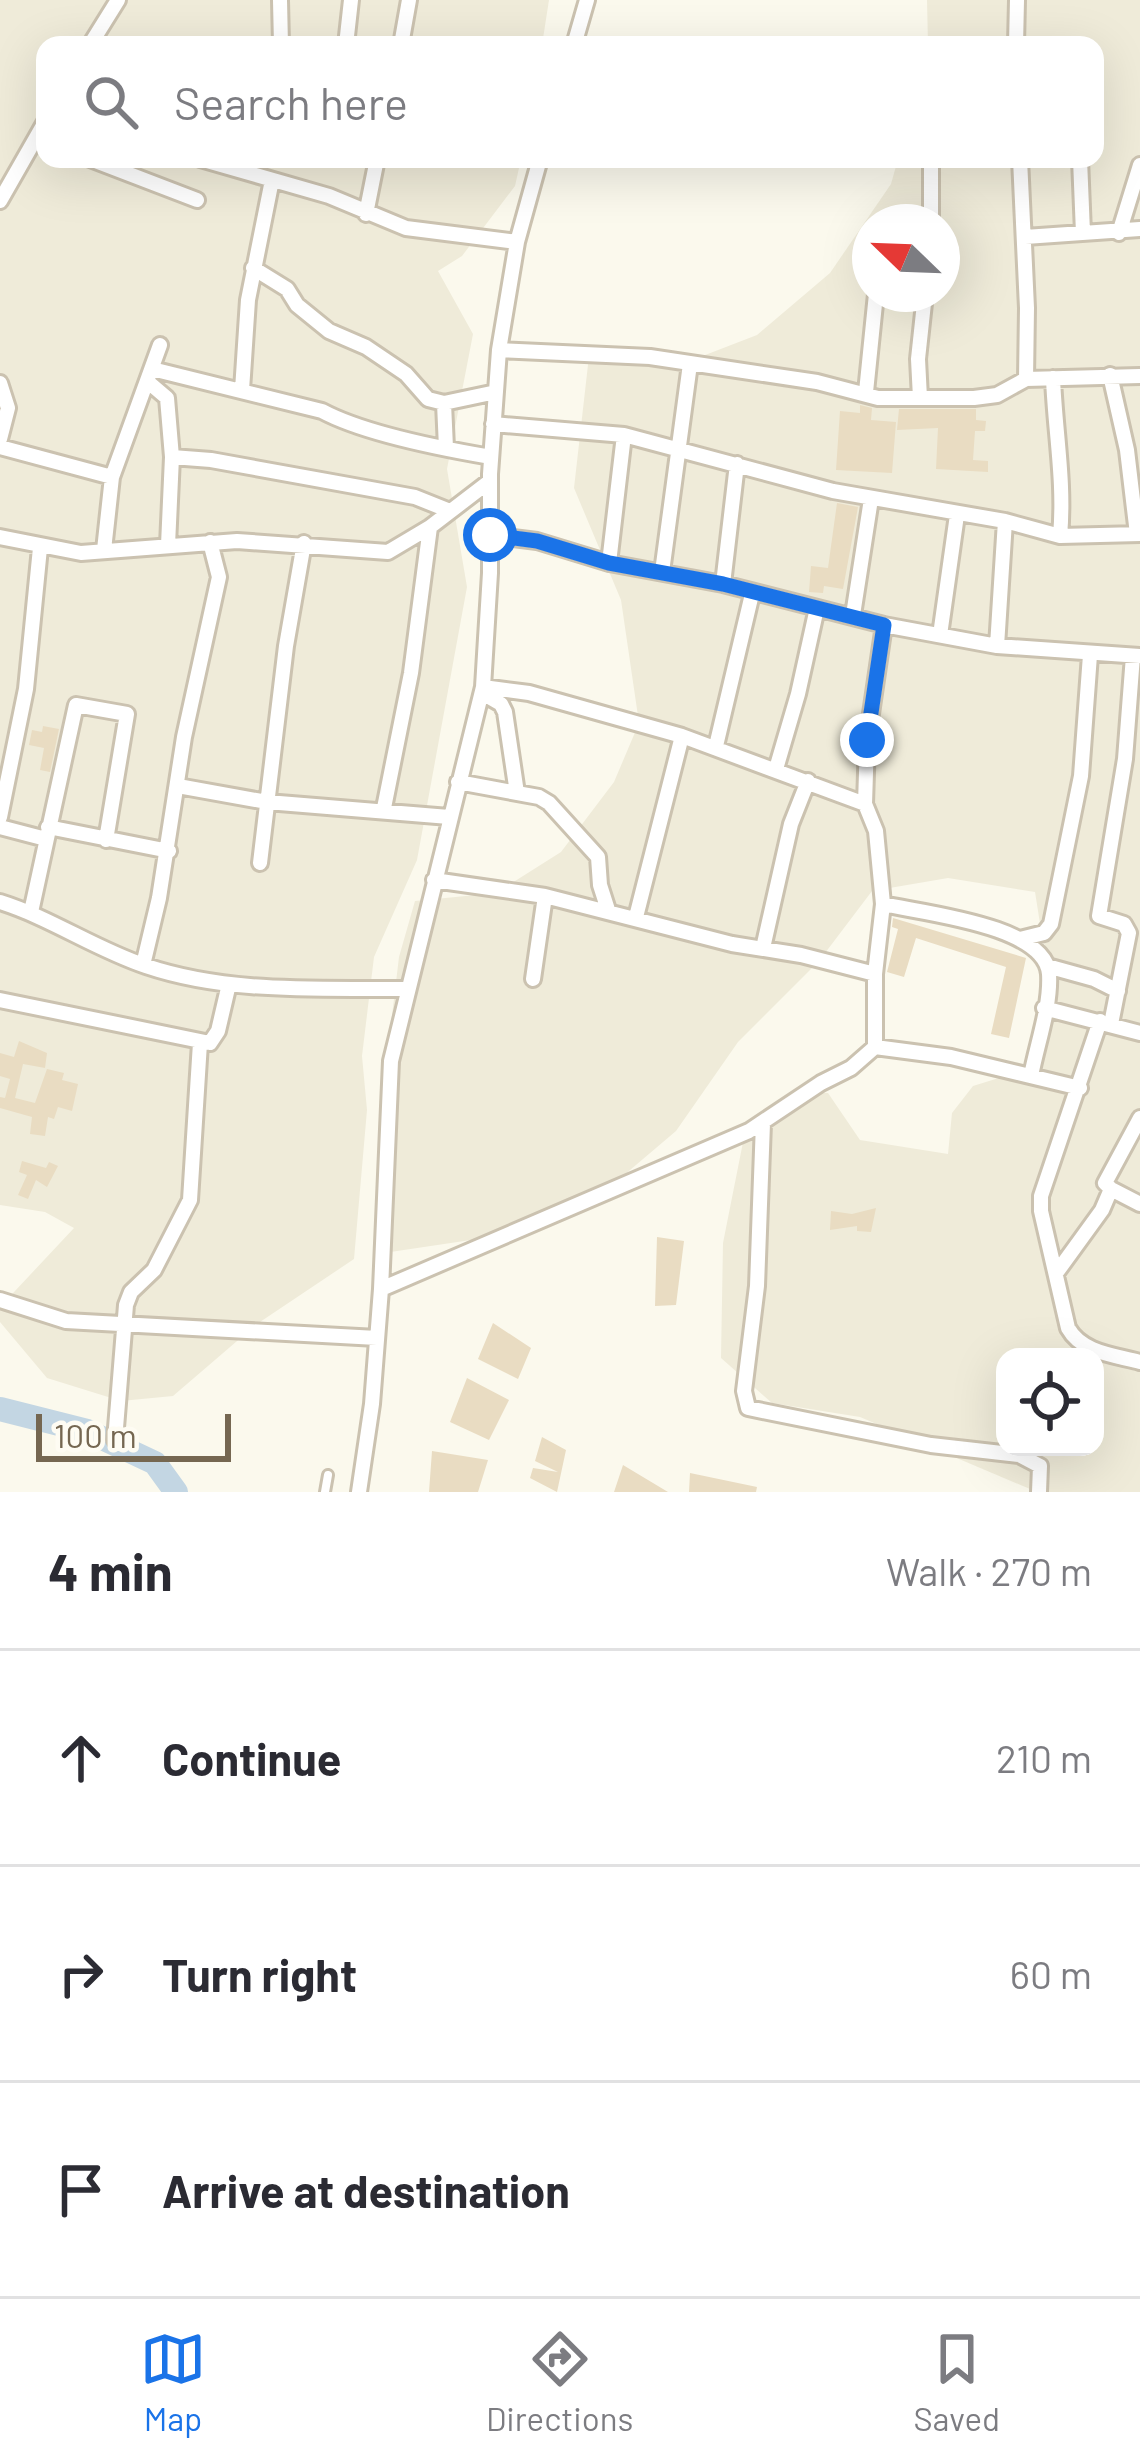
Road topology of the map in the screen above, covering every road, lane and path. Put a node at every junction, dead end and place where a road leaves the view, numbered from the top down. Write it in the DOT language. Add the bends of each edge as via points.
graph roads {
  1 [pos="118,0"];
  2 [pos="280,0"];
  3 [pos="351,0"];
  4 [pos="409,0"];
  5 [pos="587,0"];
  6 [pos="1017,0"];
  7 [pos="96,36"];
  8 [pos="281,36"];
  9 [pos="347,36"];
  10 [pos="403,36"];
  11 [pos="577,36"];
  12 [pos="1016,36"];
  13 [pos="36,144"];
  14 [pos="0,158"];
  15 [pos="1140,166"];
  16 [pos="18,167"];
  17 [pos="113,168"];
  18 [pos="231,168"];
  19 [pos="375,168"];
  20 [pos="538,168"];
  21 [pos="931,168"];
  22 [pos="1020,168"];
  23 [pos="1080,168"];
  24 [pos="272,180"];
  25 [pos="197,200"];
  26 [pos="0,201"];
  27 [pos="931,204"];
  28 [pos="366,214"];
  29 [pos="1140,230"];
  30 [pos="1083,233"];
  31 [pos="1119,233"];
  32 [pos="1025,237"];
  33 [pos="517,242"];
  34 [pos="253,268"];
  35 [pos="874,312"];
  36 [pos="923,312"];
  37 [pos="160,345"];
  38 [pos="499,350"];
  39 [pos="690,364"];
  40 [pos="149,375"];
  41 [pos="1110,375"];
  42 [pos="1140,376"];
  43 [pos="1053,378"];
  44 [pos="1025,379"];
  45 [pos="0,383"];
  46 [pos="242,390"];
  47 [pos="496,392"];
  48 [pos="866,392"];
  49 [pos="920,398"];
  50 [pos="444,403"];
  51 [pos="494,424"];
  52 [pos="624,435"];
  53 [pos="0,443"];
  54 [pos="446,448"];
  55 [pos="682,448"];
  56 [pos="172,457"];
  57 [pos="491,457"];
  58 [pos="737,464"];
  59 [pos="112,477"];
  60 [pos="490,481"];
  61 [pos="871,499"];
  62 [pos="450,511"];
  63 [pos="957,515"];
  64 [pos="1005,521"];
  65 [pos="1138,526"];
  66 [pos="430,527"];
  67 [pos="490,535"];
  68 [pos="1060,536"];
  69 [pos="0,537"];
  70 [pos="210,542"];
  71 [pos="304,543"];
  72 [pos="168,545"];
  73 [pos="40,548"];
  74 [pos="104,550"];
  75 [pos="609,563"];
  76 [pos="662,572"];
  77 [pos="723,584"];
  78 [pos="752,594"];
  79 [pos="817,608"];
  80 [pos="854,615"];
  81 [pos="884,625"];
  82 [pos="940,635"];
  83 [pos="997,646"];
  84 [pos="1090,655"];
  85 [pos="1137,656"];
  86 [pos="482,690"];
  87 [pos="518,692"];
  88 [pos="501,704"];
  89 [pos="682,736"];
  90 [pos="716,746"];
  91 [pos="776,769"];
  92 [pos="808,781"];
  93 [pos="458,782"];
  94 [pos="178,786"];
  95 [pos="517,793"];
  96 [pos="267,802"];
  97 [pos="865,804"];
  98 [pos="384,808"];
  99 [pos="0,817"];
  100 [pos="449,817"];
  101 [pos="0,827"];
  102 [pos="47,833"];
  103 [pos="106,840"];
  104 [pos="169,850"];
  105 [pos="260,862"];
  106 [pos="434,880"];
  107 [pos="545,896"];
  108 [pos="0,902"];
  109 [pos="884,904"];
  110 [pos="608,910"];
  111 [pos="31,912"];
  112 [pos="636,917"];
  113 [pos="1019,939"];
  114 [pos="763,948"];
  115 [pos="143,965"];
  116 [pos="1047,966"];
  117 [pos="875,974"];
  118 [pos="533,979"];
  119 [pos="229,984"];
  120 [pos="406,988"];
  121 [pos="1118,991"];
  122 [pos="0,1000"];
  123 [pos="1044,1008"];
  124 [pos="1106,1023"];
  125 [pos="1140,1034"];
  126 [pos="200,1043"];
  127 [pos="874,1047"];
  128 [pos="1031,1076"];
  129 [pos="1080,1088"];
  130 [pos="763,1123"];
  131 [pos="1139,1124"];
  132 [pos="1111,1190"];
  133 [pos="1140,1204"];
  134 [pos="1057,1273"];
  135 [pos="381,1289"];
  136 [pos="0,1300"];
  137 [pos="123,1324"];
  138 [pos="377,1338"];
  139 [pos="1140,1362"];
  140 [pos="115,1440"];
  141 [pos="328,1474"];
  142 [pos="325,1492"];
  143 [pos="358,1492"];
  144 [pos="1039,1492"];
  1 -- 7 [label="street"];
  2 -- 8 [label="street"];
  3 -- 9 [label="street"];
  4 -- 10 [label="street"];
  5 -- 11 [label="street"];
  6 -- 12 [label="street"];
  13 -- 16 [label="street"];
  14 -- 16 [label="street"];
  15 -- 31 [label="street"];
  16 -- 26 [label="street"];
  17 -- 25 [label="street"];
  18 -- 24 [label="street"];
  19 -- 28 [label="street"];
  20 -- 33 [label="street"];
  21 -- 27 [label="street"];
  22 -- 32 [label="street"];
  23 -- 30 [label="street"];
  24 -- 28 [label="street"];
  24 -- 34 [label="street"];
  28 -- 33 [label="street" via="406,228"];
  29 -- 31 [label="street"];
  30 -- 31 [label="street"];
  30 -- 32 [label="street"];
  32 -- 44 [label="street"];
  33 -- 38 [label="street"];
  34 -- 46 [label="street"];
  34 -- 50 [label="street" via="329,331 366,347"];
  35 -- 48 [label="street"];
  36 -- 49 [label="street"];
  37 -- 40 [label="street"];
  38 -- 39 [label="street"];
  38 -- 47 [label="street"];
  39 -- 48 [label="street"];
  39 -- 55 [label="street"];
  40 -- 46 [label="street"];
  40 -- 56 [label="street" via="167,398"];
  40 -- 59 [label="street"];
  41 -- 42 [label="street"];
  41 -- 43 [label="street"];
  41 -- 65 [label="street"];
  43 -- 44 [label="street"];
  43 -- 68 [label="street"];
  44 -- 49 [label="street" via="997,395"];
  45 -- 53 [label="street" via="8,408"];
  46 -- 54 [label="street"];
  47 -- 50 [label="street"];
  47 -- 51 [label="street"];
  48 -- 49 [label="street"];
  50 -- 54 [label="street"];
  51 -- 52 [label="street"];
  51 -- 57 [label="street"];
  52 -- 55 [label="street"];
  52 -- 75 [label="street"];
  53 -- 59 [label="street"];
  54 -- 57 [label="street"];
  55 -- 58 [label="street"];
  55 -- 76 [label="street"];
  56 -- 62 [label="street" via="415,497"];
  56 -- 72 [label="street"];
  57 -- 60 [label="street"];
  58 -- 61 [label="street"];
  58 -- 77 [label="street"];
  59 -- 74 [label="street"];
  60 -- 62 [label="street"];
  60 -- 67 [label="street"];
  61 -- 63 [label="street"];
  61 -- 80 [label="street"];
  62 -- 66 [label="street"];
  63 -- 64 [label="street"];
  63 -- 82 [label="street"];
  64 -- 68 [label="street"];
  64 -- 83 [label="street"];
  65 -- 68 [label="street"];
  66 -- 71 [label="street" via="388,552"];
  66 -- 98 [label="street"];
  67 -- 75 [label="street"];
  67 -- 86 [label="street"];
  69 -- 73 [label="street"];
  70 -- 71 [label="street"];
  70 -- 72 [label="street"];
  70 -- 94 [label="street" via="219,577"];
  71 -- 96 [label="street"];
  72 -- 74 [label="street"];
  73 -- 74 [label="street"];
  73 -- 99 [label="street" via="26,689"];
  75 -- 76 [label="street"];
  76 -- 77 [label="street"];
  77 -- 78 [label="street"];
  78 -- 79 [label="street"];
  78 -- 90 [label="street"];
  79 -- 80 [label="street"];
  79 -- 91 [label="street"];
  80 -- 81 [label="street"];
  81 -- 82 [label="street"];
  81 -- 97 [label="street"];
  82 -- 83 [label="street"];
  83 -- 84 [label="street"];
  84 -- 85 [label="street"];
  84 -- 113 [label="street" via="1081,776 1052,924"];
  85 -- 121 [label="street" via="1100,916 1129,933"];
  86 -- 87 [label="street"];
  86 -- 88 [label="street"];
  86 -- 93 [label="street"];
  87 -- 88 [label="street"];
  87 -- 89 [label="street"];
  88 -- 95 [label="street"];
  89 -- 90 [label="street"];
  89 -- 112 [label="street"];
  90 -- 91 [label="street"];
  91 -- 92 [label="street"];
  92 -- 97 [label="street"];
  92 -- 114 [label="street"];
  93 -- 95 [label="street"];
  93 -- 100 [label="street"];
  94 -- 96 [label="street"];
  94 -- 104 [label="street"];
  95 -- 110 [label="street" via="549,803 592,848"];
  96 -- 98 [label="street"];
  96 -- 105 [label="street"];
  97 -- 109 [label="street"];
  98 -- 100 [label="street"];
  100 -- 106 [label="street"];
  101 -- 102 [label="street"];
  102 -- 103 [label="street"];
  102 -- 103 [label="street" via="74,706 125,712"];
  102 -- 111 [label="street"];
  103 -- 104 [label="street"];
  104 -- 115 [label="street"];
  106 -- 107 [label="street"];
  106 -- 120 [label="street"];
  107 -- 110 [label="street"];
  107 -- 118 [label="street"];
  108 -- 111 [label="street"];
  109 -- 113 [label="street"];
  109 -- 117 [label="street"];
  110 -- 112 [label="street"];
  111 -- 115 [label="street"];
  112 -- 114 [label="street"];
  113 -- 116 [label="street"];
  114 -- 117 [label="street"];
  115 -- 119 [label="street"];
  116 -- 121 [label="street"];
  116 -- 123 [label="street"];
  117 -- 127 [label="street"];
  119 -- 120 [label="street"];
  119 -- 126 [label="street" via="215,1038"];
  120 -- 135 [label="street" via="391,1061"];
  121 -- 124 [label="street"];
  122 -- 126 [label="street"];
  123 -- 124 [label="street"];
  123 -- 128 [label="street"];
  124 -- 125 [label="street"];
  124 -- 129 [label="street"];
  126 -- 137 [label="street" via="190,1200 154,1270 131,1292"];
  127 -- 128 [label="street"];
  127 -- 130 [label="street"];
  128 -- 129 [label="street"];
  129 -- 134 [label="street" via="1041,1196"];
  130 -- 135 [label="street"];
  130 -- 144 [label="street" via="748,1408 1019,1454 1040,1466"];
  131 -- 132 [label="street" via="1106,1183"];
  132 -- 133 [label="street"];
  132 -- 134 [label="street"];
  134 -- 139 [label="street" via="1075,1340"];
  135 -- 138 [label="street"];
  136 -- 137 [label="street" via="66,1321"];
  137 -- 138 [label="street"];
  137 -- 140 [label="street"];
  138 -- 143 [label="street"];
  141 -- 142 [label="lane"];
}
